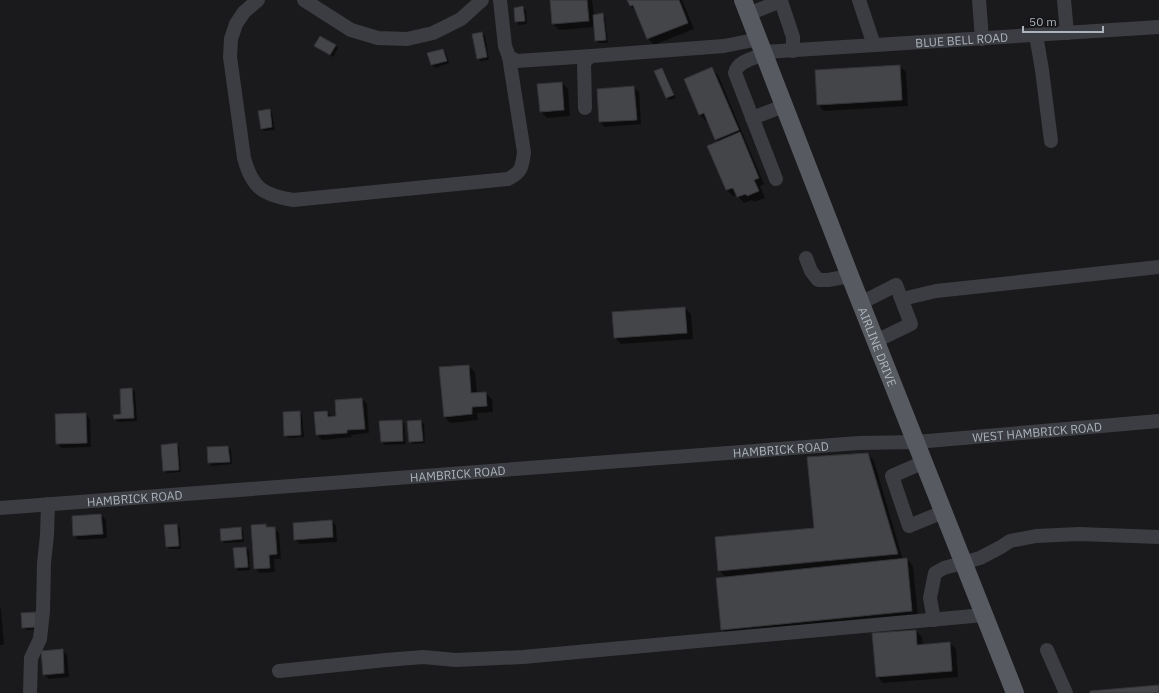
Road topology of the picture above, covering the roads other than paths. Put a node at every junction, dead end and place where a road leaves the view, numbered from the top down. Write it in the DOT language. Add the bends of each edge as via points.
graph roads {
  1 [pos="258,0"];
  2 [pos="304,0"];
  3 [pos="482,0"];
  4 [pos="500,0"];
  5 [pos="859,0"];
  6 [pos="979,0"];
  7 [pos="1064,0"];
  8 [pos="746,7"];
  9 [pos="1159,27"];
  10 [pos="1067,33"];
  11 [pos="1036,35"];
  12 [pos="982,39"];
  13 [pos="874,45"];
  14 [pos="762,48"];
  15 [pos="793,51"];
  16 [pos="591,56"];
  17 [pos="509,57"];
  18 [pos="784,106"];
  19 [pos="585,108"];
  20 [pos="752,118"];
  21 [pos="1051,141"];
  22 [pos="776,179"];
  23 [pos="806,258"];
  24 [pos="1159,267"];
  25 [pos="850,276"];
  26 [pos="902,299"];
  27 [pos="861,303"];
  28 [pos="876,341"];
  29 [pos="1159,421"];
  30 [pos="916,442"];
  31 [pos="924,462"];
  32 [pos="48,504"];
  33 [pos="0,508"];
  34 [pos="943,512"];
  35 [pos="1159,537"];
  36 [pos="963,563"];
  37 [pos="984,615"];
  38 [pos="934,620"];
  39 [pos="1047,650"];
  40 [pos="279,671"];
  41 [pos="30,693"];
  42 [pos="1015,693"];
  43 [pos="1066,693"];
  1 -- 17 [label="street" via="244,12 236,24 231,39 230,57 248,172 264,192 278,198 293,200 508,179 517,174 522,165 524,152"];
  2 -- 3 [label="street" via="351,30 378,38 407,39 433,33 460,19"];
  4 -- 17 [label="street" via="505,46"];
  5 -- 13 [label="street"];
  6 -- 12 [label="street"];
  7 -- 10 [label="street"];
  8 -- 14 [label="main road, AIRLINE DRIVE"];
  8 -- 15 [label="street" via="780,0 793,37"];
  9 -- 10 [label="street, BLUE BELL ROAD"];
  10 -- 11 [label="street, BLUE BELL ROAD"];
  11 -- 12 [label="street, BLUE BELL ROAD"];
  11 -- 21 [label="street"];
  12 -- 13 [label="street, BLUE BELL ROAD"];
  13 -- 15 [label="street, BLUE BELL ROAD"];
  14 -- 15 [label="street, BLUE BELL ROAD"];
  14 -- 16 [label="street" via="724,46"];
  14 -- 18 [label="main road, AIRLINE DRIVE"];
  14 -- 20 [label="street" via="736,68 735,73"];
  16 -- 17 [label="street" via="517,61"];
  16 -- 19 [label="street" via="584,62"];
  18 -- 20 [label="street"];
  18 -- 25 [label="main road, AIRLINE DRIVE"];
  20 -- 22 [label="street"];
  23 -- 25 [label="street" via="818,280"];
  24 -- 26 [label="street" via="936,291"];
  25 -- 27 [label="main road, AIRLINE DRIVE"];
  26 -- 27 [label="street" via="896,285"];
  26 -- 28 [label="street" via="911,324"];
  27 -- 28 [label="main road, AIRLINE DRIVE"];
  28 -- 30 [label="main road, AIRLINE DRIVE"];
  29 -- 30 [label="street, WEST HAMBRICK ROAD"];
  30 -- 31 [label="main road, AIRLINE DRIVE"];
  30 -- 32 [label="street, HAMBRICK ROAD" via="859,442"];
  31 -- 34 [label="main road, AIRLINE DRIVE"];
  31 -- 34 [label="street" via="892,476 909,526"];
  32 -- 33 [label="street, HAMBRICK ROAD"];
  32 -- 41 [label="street" via="43,611 40,639 31,658"];
  34 -- 36 [label="main road, AIRLINE DRIVE"];
  35 -- 36 [label="street" via="1079,534 1036,536 1010,541 980,558"];
  36 -- 37 [label="main road, AIRLINE DRIVE"];
  36 -- 38 [label="street" via="935,573 930,598"];
  37 -- 38 [label="street"];
  37 -- 42 [label="main road, AIRLINE DRIVE"];
  38 -- 40 [label="street" via="523,657 401,659"];
  39 -- 43 [label="street"];
}
